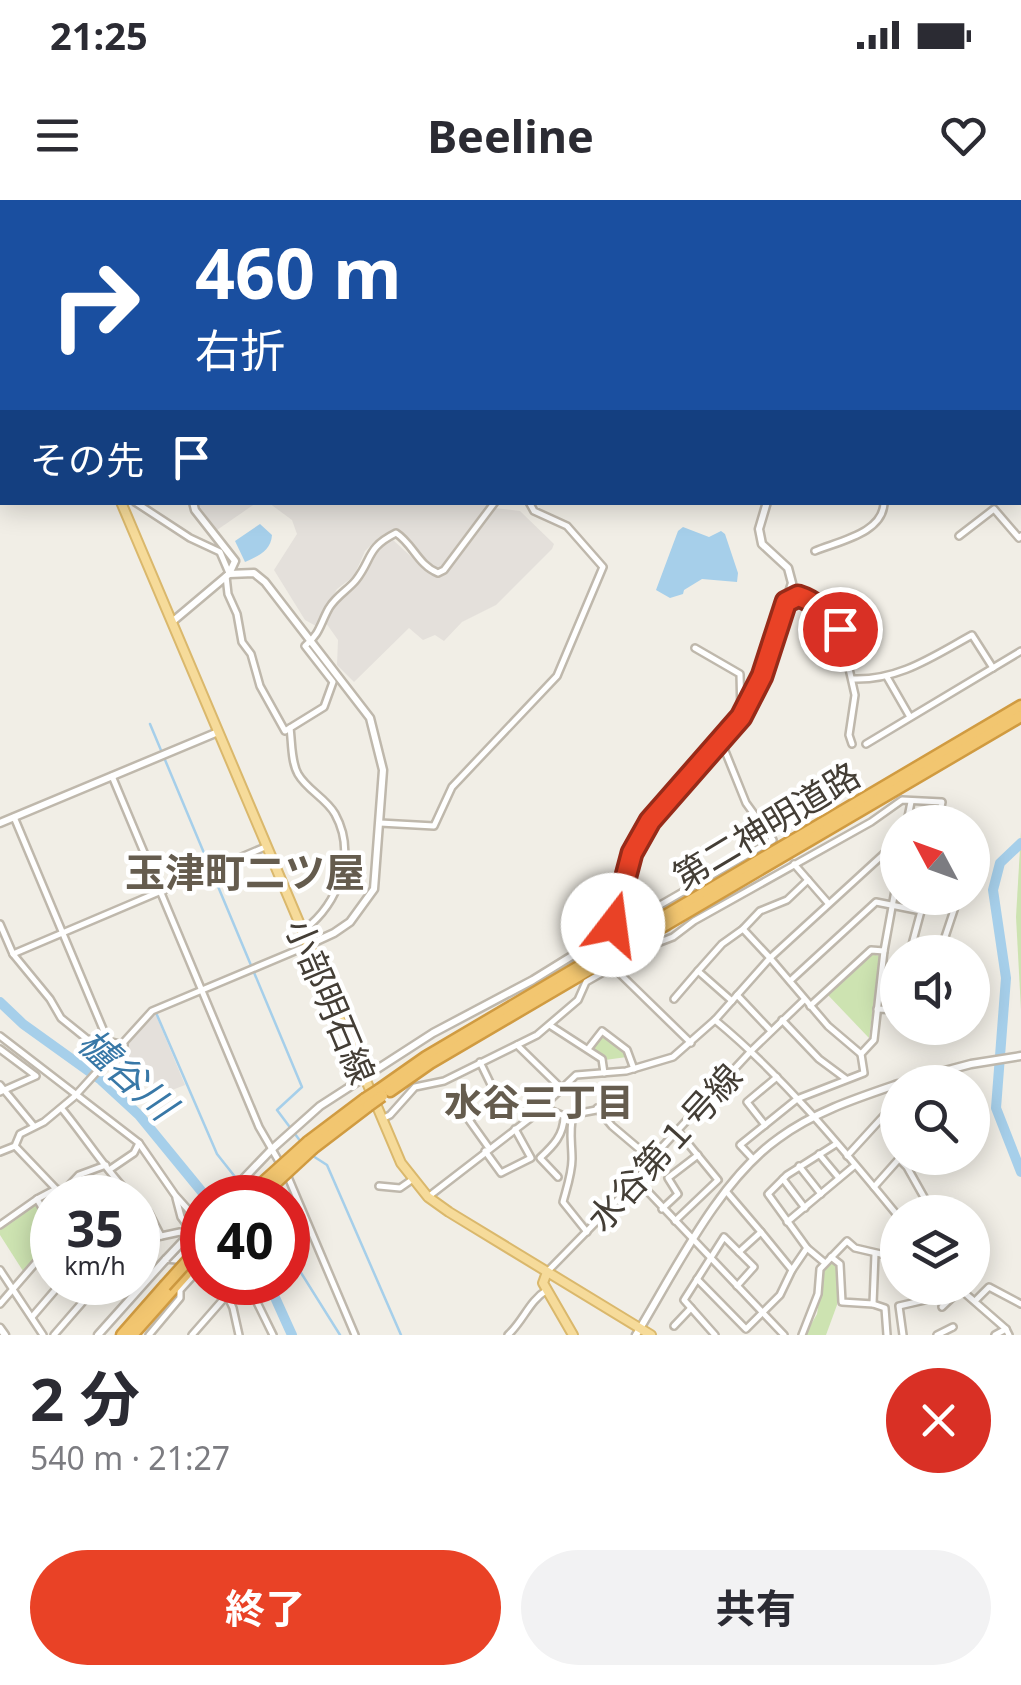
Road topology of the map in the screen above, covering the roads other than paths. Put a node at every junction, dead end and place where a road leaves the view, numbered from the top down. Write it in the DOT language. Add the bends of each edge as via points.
graph roads {
  1 [pos="122,505"];
  2 [pos="140,505"];
  3 [pos="194,505"];
  4 [pos="492,505"];
  5 [pos="530,505"];
  6 [pos="766,505"];
  7 [pos="884,505"];
  8 [pos="959,536"];
  9 [pos="1021,536"];
  10 [pos="816,551"];
  11 [pos="228,575"];
  12 [pos="789,600"];
  13 [pos="172,622"];
  14 [pos="311,641"];
  15 [pos="695,648"];
  16 [pos="1021,650"];
  17 [pos="993,668"];
  18 [pos="888,678"];
  19 [pos="852,679"];
  20 [pos="1021,706"];
  21 [pos="1021,716"];
  22 [pos="741,717"];
  23 [pos="910,717"];
  24 [pos="290,728"];
  25 [pos="218,732"];
  26 [pos="722,741"];
  27 [pos="852,744"];
  28 [pos="866,744"];
  29 [pos="112,776"];
  30 [pos="912,802"];
  31 [pos="911,805"];
  32 [pos="941,805"];
  33 [pos="14,817"];
  34 [pos="0,823"];
  35 [pos="380,823"];
  36 [pos="266,847"];
  37 [pos="880,857"];
  38 [pos="794,864"];
  39 [pos="808,880"];
  40 [pos="161,892"];
  41 [pos="880,902"];
  42 [pos="829,903"];
  43 [pos="0,924"];
  44 [pos="744,929"];
  45 [pos="64,932"];
  46 [pos="302,932"];
  47 [pos="609,933"];
  48 [pos="307,946"];
  49 [pos="880,951"];
  50 [pos="13,954"];
  51 [pos="770,958"];
  52 [pos="612,966"];
  53 [pos="698,971"];
  54 [pos="790,981"];
  55 [pos="880,984"];
  56 [pos="203,990"];
  57 [pos="734,998"];
  58 [pos="674,999"];
  59 [pos="804,1000"];
  60 [pos="810,1006"];
  61 [pos="877,1008"];
  62 [pos="880,1008"];
  63 [pos="715,1020"];
  64 [pos="782,1020"];
  65 [pos="551,1026"];
  66 [pos="771,1031"];
  67 [pos="0,1036"];
  68 [pos="108,1041"];
  69 [pos="690,1043"];
  70 [pos="124,1045"];
  71 [pos="516,1045"];
  72 [pos="0,1049"];
  73 [pos="588,1049"];
  74 [pos="752,1051"];
  75 [pos="860,1054"];
  76 [pos="1021,1056"];
  77 [pos="480,1062"];
  78 [pos="967,1065"];
  79 [pos="634,1069"];
  80 [pos="604,1073"];
  81 [pos="364,1076"];
  82 [pos="777,1077"];
  83 [pos="847,1080"];
  84 [pos="562,1088"];
  85 [pos="2,1089"];
  86 [pos="79,1092"];
  87 [pos="880,1092"];
  88 [pos="380,1093"];
  89 [pos="797,1099"];
  90 [pos="618,1106"];
  91 [pos="543,1107"];
  92 [pos="598,1108"];
  93 [pos="62,1109"];
  94 [pos="572,1115"];
  95 [pos="564,1116"];
  96 [pos="812,1117"];
  97 [pos="382,1119"];
  98 [pos="880,1121"];
  99 [pos="34,1125"];
  100 [pos="765,1125"];
  101 [pos="515,1130"];
  102 [pos="677,1130"];
  103 [pos="139,1144"];
  104 [pos="836,1144"];
  105 [pos="310,1145"];
  106 [pos="16,1146"];
  107 [pos="272,1149"];
  108 [pos="487,1149"];
  109 [pos="0,1152"];
  110 [pos="819,1154"];
  111 [pos="698,1155"];
  112 [pos="847,1156"];
  113 [pos="651,1159"];
  114 [pos="753,1159"];
  115 [pos="855,1165"];
  116 [pos="800,1166"];
  117 [pos="107,1168"];
  118 [pos="45,1175"];
  119 [pos="78,1175"];
  120 [pos="113,1175"];
  121 [pos="247,1175"];
  122 [pos="274,1175"];
  123 [pos="281,1175"];
  124 [pos="885,1175"];
  125 [pos="558,1177"];
  126 [pos="839,1178"];
  127 [pos="783,1179"];
  128 [pos="412,1180"];
  129 [pos="637,1180"];
  130 [pos="379,1186"];
  131 [pos="874,1187"];
  132 [pos="726,1190"];
  133 [pos="821,1194"];
  134 [pos="881,1195"];
  135 [pos="175,1196"];
  136 [pos="428,1197"];
  137 [pos="180,1201"];
  138 [pos="30,1204"];
  139 [pos="804,1208"];
  140 [pos="0,1209"];
  141 [pos="662,1209"];
  142 [pos="180,1217"];
  143 [pos="8,1220"];
  144 [pos="675,1222"];
  145 [pos="787,1222"];
  146 [pos="0,1224"];
  147 [pos="180,1232"];
  148 [pos="587,1232"];
  149 [pos="761,1232"];
  150 [pos="161,1236"];
  151 [pos="693,1243"];
  152 [pos="180,1245"];
  153 [pos="807,1248"];
  154 [pos="739,1252"];
  155 [pos="876,1253"];
  156 [pos="880,1254"];
  157 [pos="180,1257"];
  158 [pos="831,1257"];
  159 [pos="710,1258"];
  160 [pos="166,1259"];
  161 [pos="825,1263"];
  162 [pos="160,1265"];
  163 [pos="0,1270"];
  164 [pos="30,1270"];
  165 [pos="180,1270"];
  166 [pos="792,1270"];
  167 [pos="546,1272"];
  168 [pos="180,1277"];
  169 [pos="697,1279"];
  170 [pos="736,1286"];
  171 [pos="990,1287"];
  172 [pos="168,1288"];
  173 [pos="13,1290"];
  174 [pos="547,1290"];
  175 [pos="180,1298"];
  176 [pos="0,1304"];
  177 [pos="874,1304"];
  178 [pos="1021,1304"];
  179 [pos="42,1305"];
  180 [pos="80,1305"];
  181 [pos="123,1305"];
  182 [pos="218,1305"];
  183 [pos="230,1305"];
  184 [pos="258,1305"];
  185 [pos="903,1305"];
  186 [pos="980,1305"];
  187 [pos="691,1308"];
  188 [pos="762,1313"];
  189 [pos="32,1317"];
  190 [pos="674,1326"];
  191 [pos="953,1327"];
  192 [pos="0,1328"];
  193 [pos="638,1331"];
  194 [pos="1007,1332"];
  195 [pos="237,1334"];
  196 [pos="887,1334"];
  197 [pos="5,1335"];
  198 [pos="43,1335"];
  199 [pos="54,1335"];
  200 [pos="98,1335"];
  201 [pos="122,1335"];
  202 [pos="132,1335"];
  203 [pos="149,1335"];
  204 [pos="192,1335"];
  205 [pos="272,1335"];
  206 [pos="355,1335"];
  207 [pos="508,1335"];
  208 [pos="573,1335"];
  209 [pos="651,1335"];
  210 [pos="716,1335"];
  211 [pos="784,1335"];
  212 [pos="802,1335"];
  213 [pos="903,1335"];
  214 [pos="937,1335"];
  215 [pos="995,1335"];
  1 -- 13 [label="main road, 小部明石線"];
  2 -- 11 [label="street" via="220,552"];
  3 -- 11 [label="street" via="233,556"];
  4 -- 14 [label="street" via="438,573 396,533 384,539 356,580 340,591"];
  5 -- 35 [label="street" via="567,526 604,567 557,676 452,787 434,826"];
  6 -- 12 [label="street" via="762,544 788,568"];
  7 -- 10 [label="street" via="872,528"];
  8 -- 9 [label="street" via="994,508"];
  11 -- 13 [label="street"];
  11 -- 14 [label="street" via="254,574"];
  11 -- 24 [label="street" via="242,642 285,731"];
  12 -- 19 [label="street" via="798,596 818,604 840,629"];
  12 -- 22 [label="street"];
  13 -- 25 [label="main road, 小部明石線"];
  14 -- 24 [label="street" via="304,646 333,682 331,692 324,707"];
  14 -- 35 [label="street" via="370,718 383,770"];
  15 -- 22 [label="street" via="740,674"];
  16 -- 17 [label="street"];
  17 -- 18 [label="street" via="972,636"];
  17 -- 23 [label="street"];
  18 -- 19 [label="street"];
  18 -- 23 [label="street"];
  19 -- 27 [label="street"];
  20 -- 88 [label="highway, 第二神明道路" via="426,1057"];
  21 -- 88 [label="highway, 第二神明道路"];
  22 -- 26 [label="street"];
  23 -- 28 [label="street"];
  24 -- 46 [label="street" via="297,773 334,810 346,841 340,882 324,912"];
  25 -- 29 [label="street"];
  25 -- 36 [label="main road, 小部明石線"];
  26 -- 47 [label="street" via="643,831"];
  26 -- 47 [label="street" via="746,802 773,840"];
  29 -- 33 [label="street"];
  29 -- 40 [label="street"];
  30 -- 31 [label="street"];
  30 -- 32 [label="street"];
  30 -- 38 [label="street" via="902,800"];
  33 -- 34 [label="street"];
  33 -- 45 [label="street"];
  35 -- 48 [label="street" via="374,888 365,904 334,934"];
  36 -- 40 [label="street"];
  36 -- 46 [label="main road, 小部明石線"];
  37 -- 42 [label="street"];
  38 -- 39 [label="street"];
  38 -- 52 [label="street"];
  39 -- 42 [label="street"];
  39 -- 44 [label="street"];
  40 -- 45 [label="street"];
  40 -- 56 [label="street"];
  41 -- 54 [label="street"];
  42 -- 51 [label="street"];
  43 -- 50 [label="street"];
  44 -- 51 [label="street"];
  44 -- 53 [label="street"];
  45 -- 50 [label="street"];
  45 -- 68 [label="street"];
  46 -- 48 [label="main road, 小部明石線"];
  47 -- 81 [label="street"];
  48 -- 56 [label="street"];
  48 -- 81 [label="main road, 小部明石線"];
  49 -- 60 [label="street" via="871,950"];
  50 -- 68 [label="street" via="60,1018 87,1039"];
  51 -- 54 [label="street"];
  51 -- 57 [label="street"];
  52 -- 65 [label="street" via="586,982"];
  52 -- 69 [label="street"];
  53 -- 57 [label="street"];
  53 -- 58 [label="street"];
  54 -- 59 [label="street"];
  55 -- 61 [label="street"];
  56 -- 70 [label="street" via="152,1011"];
  56 -- 107 [label="street"];
  57 -- 63 [label="street"];
  57 -- 66 [label="street"];
  59 -- 60 [label="street"];
  59 -- 64 [label="street, 水谷第１号線"];
  60 -- 75 [label="street"];
  61 -- 62 [label="street"];
  61 -- 75 [label="street" via="874,1040"];
  63 -- 69 [label="street"];
  63 -- 74 [label="street"];
  64 -- 66 [label="street, 水谷第１号線"];
  64 -- 83 [label="street"];
  65 -- 71 [label="street"];
  65 -- 73 [label="street"];
  66 -- 74 [label="street, 水谷第１号線"];
  67 -- 86 [label="street"];
  68 -- 70 [label="street"];
  69 -- 79 [label="street" via="673,1057"];
  70 -- 86 [label="street"];
  71 -- 77 [label="street"];
  71 -- 84 [label="street"];
  72 -- 85 [label="street" via="36,1076"];
  73 -- 79 [label="street" via="602,1031 627,1050"];
  73 -- 80 [label="street" via="602,1059"];
  74 -- 82 [label="street"];
  74 -- 102 [label="street, 水谷第１号線"];
  75 -- 83 [label="street" via="864,1073"];
  76 -- 78 [label="street"];
  77 -- 97 [label="street" via="415,1087"];
  77 -- 108 [label="street" via="497,1097 469,1120"];
  79 -- 80 [label="street"];
  80 -- 84 [label="street" via="576,1076"];
  81 -- 97 [label="main road, 小部明石線"];
  81 -- 107 [label="street"];
  82 -- 89 [label="street"];
  82 -- 100 [label="street" via="748,1102"];
  83 -- 89 [label="street"];
  84 -- 91 [label="street"];
  85 -- 99 [label="street"];
  86 -- 93 [label="street"];
  86 -- 103 [label="street"];
  87 -- 96 [label="street"];
  88 -- 105 [label="highway, 第二神明道路, bridge"];
  89 -- 96 [label="street"];
  89 -- 100 [label="street"];
  90 -- 92 [label="street"];
  91 -- 95 [label="street"];
  91 -- 101 [label="street"];
  92 -- 94 [label="street"];
  92 -- 113 [label="street"];
  93 -- 99 [label="street"];
  93 -- 117 [label="street"];
  94 -- 95 [label="street"];
  94 -- 148 [label="street" via="571,1172 562,1202"];
  95 -- 125 [label="street" via="556,1143 540,1158"];
  96 -- 104 [label="street"];
  96 -- 114 [label="street"];
  97 -- 128 [label="main road, 小部明石線"];
  98 -- 112 [label="street"];
  99 -- 106 [label="street"];
  100 -- 114 [label="street" via="740,1144"];
  101 -- 108 [label="street"];
  101 -- 108 [label="street" via="531,1158 501,1172"];
  102 -- 111 [label="street"];
  102 -- 113 [label="street, 水谷第１号線"];
  103 -- 117 [label="street"];
  103 -- 135 [label="street"];
  104 -- 110 [label="street"];
  104 -- 112 [label="street"];
  105 -- 122 [label="highway, 第二神明道路, bridge"];
  105 -- 123 [label="highway, 第二神明道路, bridge"];
  106 -- 109 [label="street"];
  106 -- 118 [label="street"];
  107 -- 121 [label="street"];
  107 -- 206 [label="street"];
  108 -- 136 [label="street"];
  110 -- 116 [label="street"];
  110 -- 126 [label="street"];
  111 -- 141 [label="street" via="668,1178 678,1194"];
  111 -- 144 [label="street" via="718,1180"];
  112 -- 115 [label="street"];
  113 -- 129 [label="street, 水谷第１号線"];
  114 -- 132 [label="street"];
  115 -- 126 [label="street"];
  115 -- 131 [label="street"];
  116 -- 127 [label="street"];
  116 -- 133 [label="street"];
  117 -- 119 [label="street"];
  117 -- 120 [label="street"];
  124 -- 131 [label="street"];
  126 -- 133 [label="street"];
  127 -- 139 [label="street"];
  127 -- 145 [label="street" via="768,1194"];
  128 -- 130 [label="street" via="400,1188"];
  128 -- 136 [label="main road, 小部明石線"];
  129 -- 141 [label="street"];
  129 -- 148 [label="street, 水谷第１号線"];
  131 -- 134 [label="street"];
  132 -- 149 [label="street"];
  132 -- 151 [label="street"];
  133 -- 139 [label="street"];
  135 -- 137 [label="street"];
  135 -- 142 [label="street"];
  136 -- 167 [label="main road, 小部明石線"];
  138 -- 143 [label="street"];
  139 -- 145 [label="street"];
  140 -- 143 [label="street"];
  141 -- 144 [label="street"];
  143 -- 146 [label="street"];
  144 -- 151 [label="street"];
  145 -- 153 [label="street"];
  147 -- 150 [label="street"];
  148 -- 167 [label="street, 水谷第１号線"];
  149 -- 154 [label="street"];
  149 -- 166 [label="street"];
  151 -- 159 [label="street"];
  151 -- 193 [label="street"];
  152 -- 160 [label="street, bridge"];
  153 -- 161 [label="street"];
  153 -- 166 [label="street"];
  154 -- 159 [label="street" via="724,1236"];
  154 -- 170 [label="street" via="754,1267"];
  155 -- 156 [label="street"];
  155 -- 158 [label="street" via="847,1241"];
  155 -- 177 [label="street"];
  157 -- 160 [label="street"];
  158 -- 161 [label="street"];
  158 -- 177 [label="street" via="840,1264 842,1302"];
  159 -- 169 [label="street"];
  159 -- 170 [label="street"];
  160 -- 162 [label="street"];
  161 -- 212 [label="street"];
  163 -- 173 [label="street"];
  164 -- 173 [label="street"];
  165 -- 172 [label="highway, bridge"];
  166 -- 188 [label="street" via="780,1296"];
  167 -- 174 [label="main road"];
  167 -- 193 [label="main road, 小部明石線"];
  168 -- 172 [label="highway, bridge"];
  169 -- 187 [label="street" via="684,1300"];
  169 -- 188 [label="street" via="746,1329"];
  170 -- 188 [label="street"];
  171 -- 178 [label="street"];
  172 -- 201 [label="highway"];
  172 -- 202 [label="highway"];
  173 -- 176 [label="street"];
  173 -- 189 [label="street"];
  174 -- 207 [label="street"];
  174 -- 208 [label="main road"];
  175 -- 203 [label="street"];
  177 -- 196 [label="street" via="885,1308"];
  179 -- 189 [label="street"];
  180 -- 199 [label="street"];
  181 -- 200 [label="street"];
  182 -- 204 [label="street"];
  183 -- 195 [label="street"];
  184 -- 205 [label="street"];
  185 -- 213 [label="street"];
  186 -- 194 [label="street"];
  187 -- 190 [label="street"];
  187 -- 210 [label="street"];
  188 -- 211 [label="street"];
  189 -- 198 [label="street"];
  191 -- 214 [label="street"];
  192 -- 197 [label="street"];
  193 -- 209 [label="main road, 小部明石線"];
  194 -- 215 [label="street"];
}
